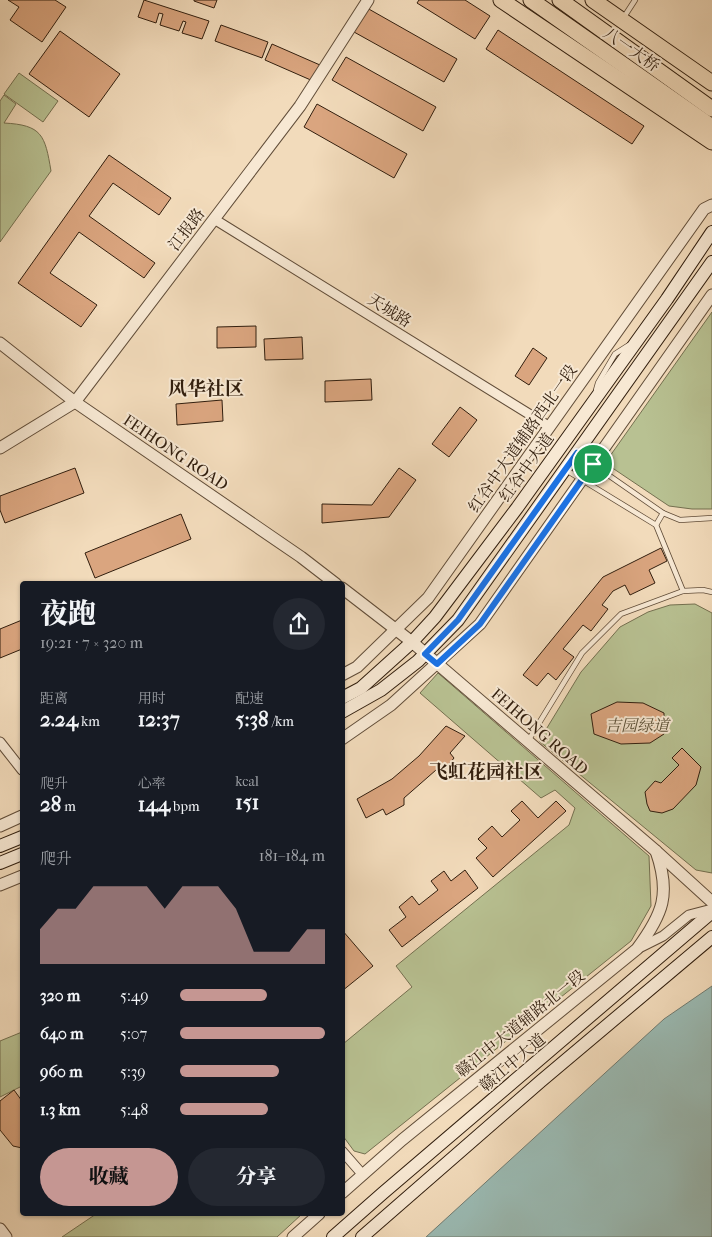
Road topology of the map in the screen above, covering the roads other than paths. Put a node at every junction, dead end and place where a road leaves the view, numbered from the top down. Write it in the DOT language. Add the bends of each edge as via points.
graph roads {
  1 [pos="368,0"];
  2 [pos="501,0"];
  3 [pos="560,0"];
  4 [pos="593,0"];
  5 [pos="635,0"];
  6 [pos="532,1"];
  7 [pos="622,20"];
  8 [pos="712,83"];
  9 [pos="712,109"];
  10 [pos="712,126"];
  11 [pos="712,142"];
  12 [pos="712,205"];
  13 [pos="214,218"];
  14 [pos="712,232"];
  15 [pos="712,262"];
  16 [pos="712,295"];
  17 [pos="0,344"];
  18 [pos="74,402"];
  19 [pos="550,427"];
  20 [pos="0,448"];
  21 [pos="577,453"];
  22 [pos="593,464"];
  23 [pos="565,470"];
  24 [pos="582,480"];
  25 [pos="663,513"];
  26 [pos="712,518"];
  27 [pos="656,525"];
  28 [pos="332,581"];
  29 [pos="345,590"];
  30 [pos="683,590"];
  31 [pos="712,592"];
  32 [pos="396,629"];
  33 [pos="412,642"];
  34 [pos="425,654"];
  35 [pos="437,664"];
  36 [pos="345,673"];
  37 [pos="345,696"];
  38 [pos="345,710"];
  39 [pos="345,737"];
  40 [pos="527,741"];
  41 [pos="0,742"];
  42 [pos="20,767"];
  43 [pos="20,817"];
  44 [pos="0,826"];
  45 [pos="20,838"];
  46 [pos="0,846"];
  47 [pos="656,851"];
  48 [pos="20,855"];
  49 [pos="0,863"];
  50 [pos="20,877"];
  51 [pos="0,885"];
  52 [pos="712,902"];
  53 [pos="712,910"];
  54 [pos="712,938"];
  55 [pos="637,949"];
  56 [pos="345,1154"];
  57 [pos="363,1175"];
  58 [pos="345,1190"];
  59 [pos="317,1216"];
  60 [pos="0,1229"];
  61 [pos="6,1237"];
  62 [pos="293,1237"];
  63 [pos="333,1237"];
  64 [pos="362,1237"];
  1 -- 13 [label="street, 江报路" via="300,106"];
  2 -- 11 [label="main road"];
  3 -- 9 [label="main road, 八一大桥"];
  4 -- 7 [label="main road"];
  5 -- 7 [label="lane"];
  6 -- 10 [label="main road, 八一大桥"];
  7 -- 8 [label="main road"];
  12 -- 19 [label="street, 红谷中大道辅路西北一段" via="704,209"];
  13 -- 18 [label="street, 江报路"];
  13 -- 19 [label="street, 天城路"];
  14 -- 33 [label="main road, 红谷中大道" via="517,508"];
  15 -- 21 [label="main road, 红谷中大道"];
  16 -- 22 [label="street"];
  17 -- 18 [label="street, FEIHONG ROAD"];
  18 -- 20 [label="street, 江报路"];
  18 -- 28 [label="street, FEIHONG ROAD" via="302,557"];
  19 -- 32 [label="street, 红谷中大道辅路西北一段" via="428,598"];
  21 -- 22 [label="lane"];
  21 -- 23 [label="main road, 红谷中大道"];
  22 -- 24 [label="street"];
  22 -- 25 [label="lane"];
  23 -- 24 [label="lane"];
  23 -- 34 [label="main road, 红谷中大道" via="458,620"];
  24 -- 27 [label="lane"];
  24 -- 35 [label="street" via="480,624"];
  25 -- 26 [label="lane" via="680,520"];
  25 -- 27 [label="lane"];
  27 -- 30 [label="lane"];
  29 -- 32 [label="street, FEIHONG ROAD"];
  30 -- 31 [label="lane"];
  30 -- 40 [label="lane" via="621,614 582,653"];
  32 -- 33 [label="street, FEIHONG ROAD"];
  32 -- 36 [label="street, 红谷中大道辅路西北一段" via="357,667"];
  33 -- 34 [label="street, FEIHONG ROAD"];
  33 -- 37 [label="main road, 红谷中大道" via="361,688"];
  34 -- 35 [label="street, FEIHONG ROAD"];
  34 -- 38 [label="main road, 红谷中大道" via="381,690"];
  35 -- 39 [label="street" via="391,705"];
  35 -- 40 [label="street, FEIHONG ROAD"];
  40 -- 47 [label="street, FEIHONG ROAD"];
  41 -- 42 [label="street"];
  43 -- 44 [label="street"];
  45 -- 46 [label="main road"];
  47 -- 52 [label="street, FEIHONG ROAD"];
  47 -- 55 [label="street, 赣江中大道辅路北一段" via="662,870 664,898 650,931"];
  48 -- 49 [label="main road"];
  50 -- 51 [label="street"];
  53 -- 55 [label="street" via="689,915 663,936"];
  53 -- 63 [label="main road, 赣江中大道"];
  54 -- 64 [label="main road, 赣江中大道"];
  55 -- 57 [label="street, 赣江中大道辅路北一段"];
  56 -- 57 [label="street"];
  57 -- 58 [label="street, 赣江中大道辅路北一段"];
  59 -- 62 [label="street"];
  60 -- 61 [label="street"];
}
